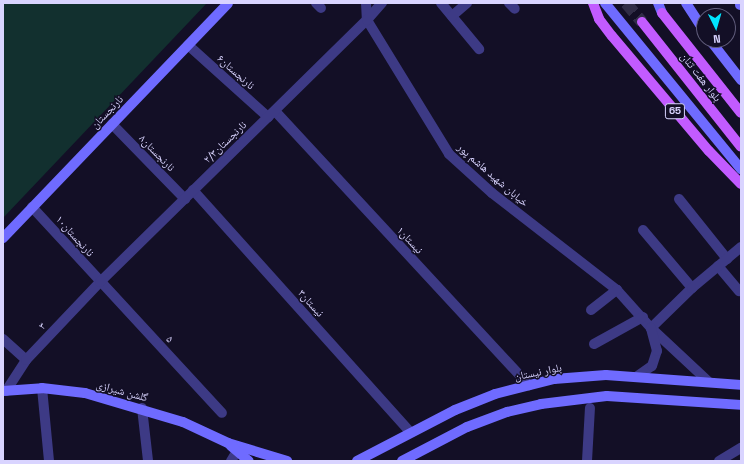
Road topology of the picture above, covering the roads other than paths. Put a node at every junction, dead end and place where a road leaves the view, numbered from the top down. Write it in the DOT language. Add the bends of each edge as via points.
graph roads {
  1 [pos="228,3"];
  2 [pos="366,3"];
  3 [pos="382,3"];
  4 [pos="441,3"];
  5 [pos="467,3"];
  6 [pos="593,3"];
  7 [pos="604,3"];
  8 [pos="611,3"];
  9 [pos="658,3"];
  10 [pos="686,3"];
  11 [pos="452,16"];
  12 [pos="696,19"];
  13 [pos="367,20"];
  14 [pos="642,22"];
  15 [pos="625,26"];
  16 [pos="188,45"];
  17 [pos="716,48"];
  18 [pos="479,50"];
  19 [pos="741,80"];
  20 [pos="741,113"];
  21 [pos="272,114"];
  22 [pos="112,124"];
  23 [pos="741,147"];
  24 [pos="741,169"];
  25 [pos="741,184"];
  26 [pos="194,190"];
  27 [pos="185,198"];
  28 [pos="679,200"];
  29 [pos="32,207"];
  30 [pos="643,230"];
  31 [pos="3,238"];
  32 [pos="741,247"];
  33 [pos="727,259"];
  34 [pos="718,266"];
  35 [pos="100,282"];
  36 [pos="692,288"];
  37 [pos="616,290"];
  38 [pos="739,292"];
  39 [pos="591,310"];
  40 [pos="643,318"];
  41 [pos="651,328"];
  42 [pos="3,339"];
  43 [pos="594,344"];
  44 [pos="26,360"];
  45 [pos="636,377"];
  46 [pos="708,382"];
  47 [pos="741,384"];
  48 [pos="529,385"];
  49 [pos="42,388"];
  50 [pos="5,391"];
  51 [pos="741,405"];
  52 [pos="142,408"];
  53 [pos="590,408"];
  54 [pos="222,413"];
  55 [pos="410,432"];
  56 [pos="228,443"];
  57 [pos="741,448"];
  58 [pos="237,451"];
  59 [pos="49,461"];
  60 [pos="148,461"];
  61 [pos="231,461"];
  62 [pos="249,461"];
  63 [pos="287,461"];
  64 [pos="357,461"];
  65 [pos="402,461"];
  66 [pos="588,461"];
  67 [pos="719,461"];
  1 -- 16 [label="main road, نارنجستان"];
  2 -- 13 [label="street, خیابان شهید هاشم پور"];
  3 -- 13 [label="street, ۲/۳نارنجستان"];
  4 -- 11 [label="street"];
  5 -- 11 [label="street"];
  6 -- 25 [label="main road, 65" via="599,19 612,36 709,151"];
  7 -- 15 [label="main road"];
  8 -- 15 [label="main road"];
  9 -- 20 [label="main road, بلوار هفت تنان" via="662,13"];
  10 -- 12 [label="main road"];
  11 -- 18 [label="street"];
  13 -- 21 [label="street, ۲/۳نارنجستان"];
  13 -- 37 [label="street, خیابان شهید هاشم پور" via="449,154 492,193"];
  14 -- 23 [label="main road, بلوار هفت تنان"];
  15 -- 24 [label="main road"];
  16 -- 21 [label="street, ۶نارنجستان"];
  16 -- 22 [label="main road, نارنجستان"];
  17 -- 19 [label="main road"];
  21 -- 26 [label="street, ۲/۳نارنجستان"];
  21 -- 48 [label="street, ۱نیستان"];
  22 -- 27 [label="street, ۸نارنجستان"];
  22 -- 29 [label="main road, نارنجستان"];
  26 -- 27 [label="street, ۲/۳نارنجستان"];
  26 -- 55 [label="street, ۳نیستان"];
  27 -- 35 [label="street, ۲/۳نارنجستان"];
  28 -- 33 [label="street"];
  29 -- 31 [label="main road, نارنجستان"];
  29 -- 35 [label="street, ۱۰نارنجستان"];
  30 -- 36 [label="street"];
  32 -- 33 [label="street"];
  33 -- 34 [label="street"];
  34 -- 36 [label="street"];
  34 -- 38 [label="street"];
  35 -- 44 [label="street, ۳"];
  35 -- 54 [label="street, ۵"];
  36 -- 41 [label="street"];
  37 -- 39 [label="street"];
  37 -- 40 [label="street, خیابان شهید هاشم پور"];
  40 -- 41 [label="street, خیابان شهید هاشم پور"];
  40 -- 43 [label="street"];
  41 -- 45 [label="street, خیابان شهید هاشم پور" via="657,351 652,366"];
  41 -- 46 [label="street, خیابان شهید هاشم پور"];
  42 -- 44 [label="street"];
  44 -- 50 [label="street, ۳"];
  45 -- 46 [label="main road, بلوار نیستان"];
  45 -- 48 [label="main road, بلوار نیستان" via="574,377"];
  46 -- 47 [label="main road, بلوار نیستان"];
  48 -- 55 [label="main road, بلوار نیستان" via="495,394"];
  49 -- 50 [label="main road, گلشن شیرازی"];
  49 -- 52 [label="main road, گلشن شیرازی" via="85,393"];
  49 -- 59 [label="street"];
  51 -- 65 [label="main road" via="607,396 541,404 507,412 467,427"];
  52 -- 56 [label="main road, گلشن شیرازی" via="183,422"];
  52 -- 60 [label="street"];
  53 -- 66 [label="street"];
  55 -- 64 [label="main road, بلوار نیستان"];
  56 -- 58 [label="main road, گلشن شیرازی"];
  56 -- 63 [label="main road, گلشن شیرازی"];
  57 -- 67 [label="street"];
  58 -- 61 [label="street"];
  58 -- 62 [label="main road, گلشن شیرازی"];
}
